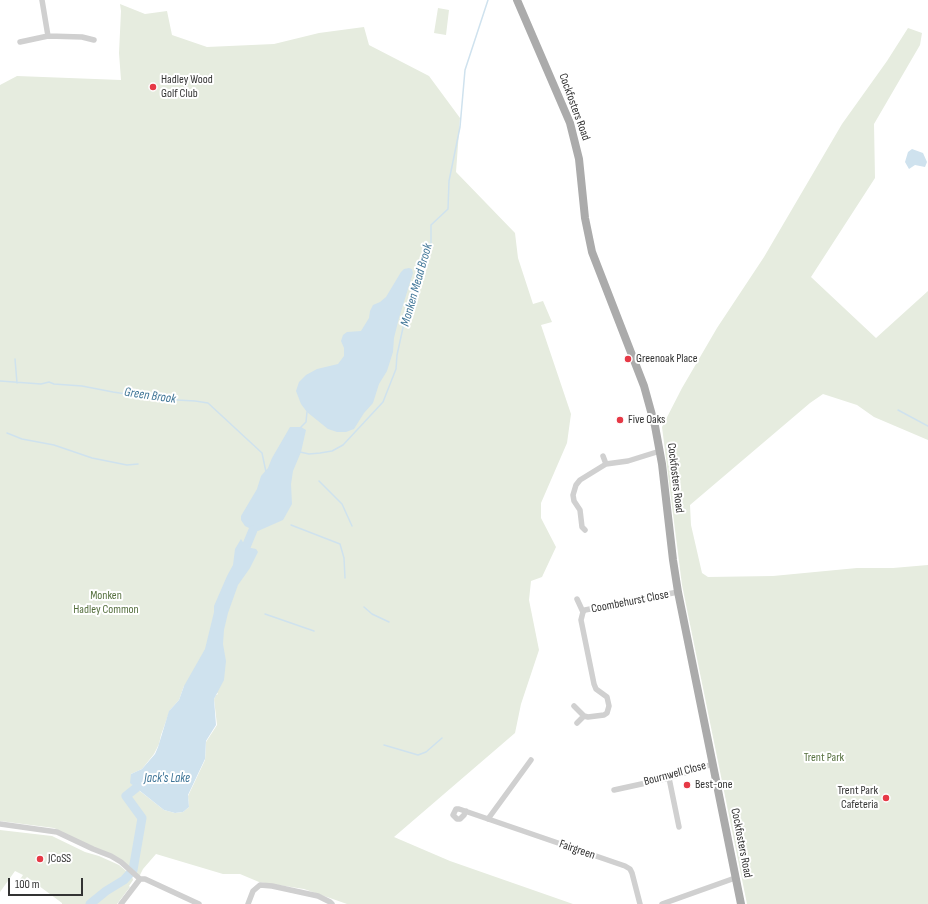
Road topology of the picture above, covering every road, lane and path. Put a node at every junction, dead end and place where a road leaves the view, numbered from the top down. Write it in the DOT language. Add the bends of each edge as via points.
graph roads {
  1 [pos="42,0"];
  2 [pos="517,0"];
  3 [pos="48,36"];
  4 [pos="94,40"];
  5 [pos="20,42"];
  6 [pos="660,451"];
  7 [pos="604,456"];
  8 [pos="606,464"];
  9 [pos="585,530"];
  10 [pos="678,592"];
  11 [pos="577,599"];
  12 [pos="582,612"];
  13 [pos="574,706"];
  14 [pos="584,716"];
  15 [pos="577,723"];
  16 [pos="531,760"];
  17 [pos="713,764"];
  18 [pos="669,778"];
  19 [pos="614,790"];
  20 [pos="466,811"];
  21 [pos="488,819"];
  22 [pos="0,824"];
  23 [pos="679,827"];
  24 [pos="735,878"];
  25 [pos="143,879"];
  26 [pos="121,904"];
  27 [pos="199,904"];
  28 [pos="248,904"];
  29 [pos="332,904"];
  30 [pos="640,904"];
  31 [pos="662,904"];
  32 [pos="741,904"];
  1 -- 3 [label="street"];
  2 -- 6 [label="main road, Cockfosters Road" via="570,123 579,159 585,218 592,252 644,386"];
  3 -- 4 [label="street"];
  3 -- 5 [label="street"];
  6 -- 8 [label="street" via="628,461"];
  6 -- 10 [label="main road, Cockfosters Road"];
  7 -- 8 [label="street"];
  8 -- 9 [label="street" via="580,480 573,490 574,501 580,510 582,527"];
  10 -- 12 [label="street, Coombehurst Close"];
  10 -- 17 [label="main road, Cockfosters Road"];
  11 -- 12 [label="street, Coombehurst Close"];
  12 -- 14 [label="street, Coombehurst Close" via="581,620 594,684 607,697 609,706 604,715"];
  13 -- 14 [label="street"];
  14 -- 15 [label="street"];
  16 -- 21 [label="street"];
  17 -- 18 [label="street, Bournwell Close"];
  17 -- 24 [label="main road, Cockfosters Road"];
  18 -- 19 [label="street, Bournwell Close"];
  18 -- 23 [label="street"];
  20 -- 21 [label="street, Fairgreen"];
  21 -- 30 [label="street, Fairgreen" via="626,866 632,872"];
  22 -- 25 [label="street" via="57,832 111,856"];
  24 -- 31 [label="street"];
  24 -- 32 [label="main road, Cockfosters Road"];
  25 -- 26 [label="street"];
  25 -- 27 [label="street"];
  28 -- 29 [label="street" via="253,891 260,885 318,896"];
}
